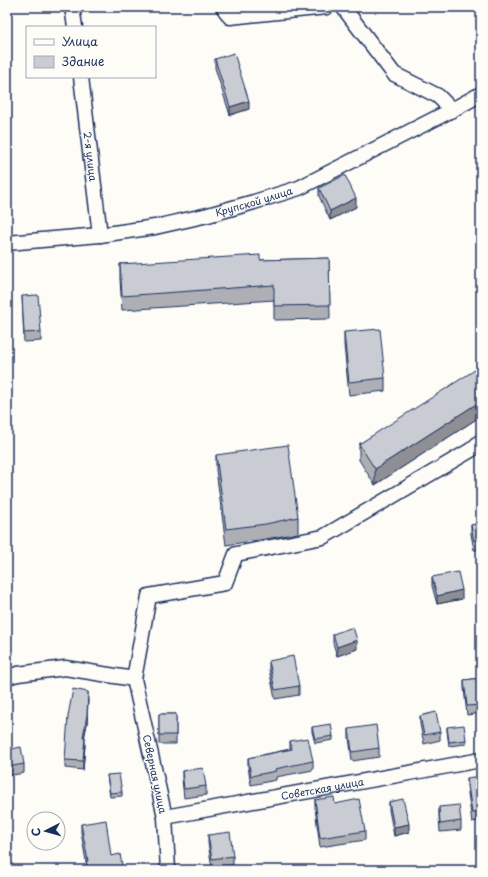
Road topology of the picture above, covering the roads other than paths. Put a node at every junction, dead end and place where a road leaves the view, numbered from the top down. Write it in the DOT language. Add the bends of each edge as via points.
graph roads {
  1 [pos="72,7"];
  2 [pos="223,7"];
  3 [pos="327,7"];
  4 [pos="343,7"];
  5 [pos="75,26"];
  6 [pos="81,78"];
  7 [pos="481,94"];
  8 [pos="452,110"];
  9 [pos="100,235"];
  10 [pos="7,243"];
  11 [pos="481,441"];
  12 [pos="7,677"];
  13 [pos="134,678"];
  14 [pos="481,760"];
  15 [pos="165,817"];
  16 [pos="168,870"];
  1 -- 5 [label="street"];
  2 -- 3 [label="street" via="230,17"];
  4 -- 8 [label="street" via="394,74 438,96"];
  6 -- 9 [label="street, 2-я улица"];
  7 -- 8 [label="street, Крупской улица"];
  8 -- 9 [label="street, Крупской улица" via="299,188 208,215 155,227"];
  9 -- 10 [label="street, Крупской улица"];
  11 -- 13 [label="street" via="471,450 323,537 236,554 225,583 149,596"];
  12 -- 13 [label="street" via="65,668"];
  13 -- 15 [label="street, Северная улица"];
  14 -- 15 [label="street, Советская улица"];
  15 -- 16 [label="street, Северная улица"];
}
